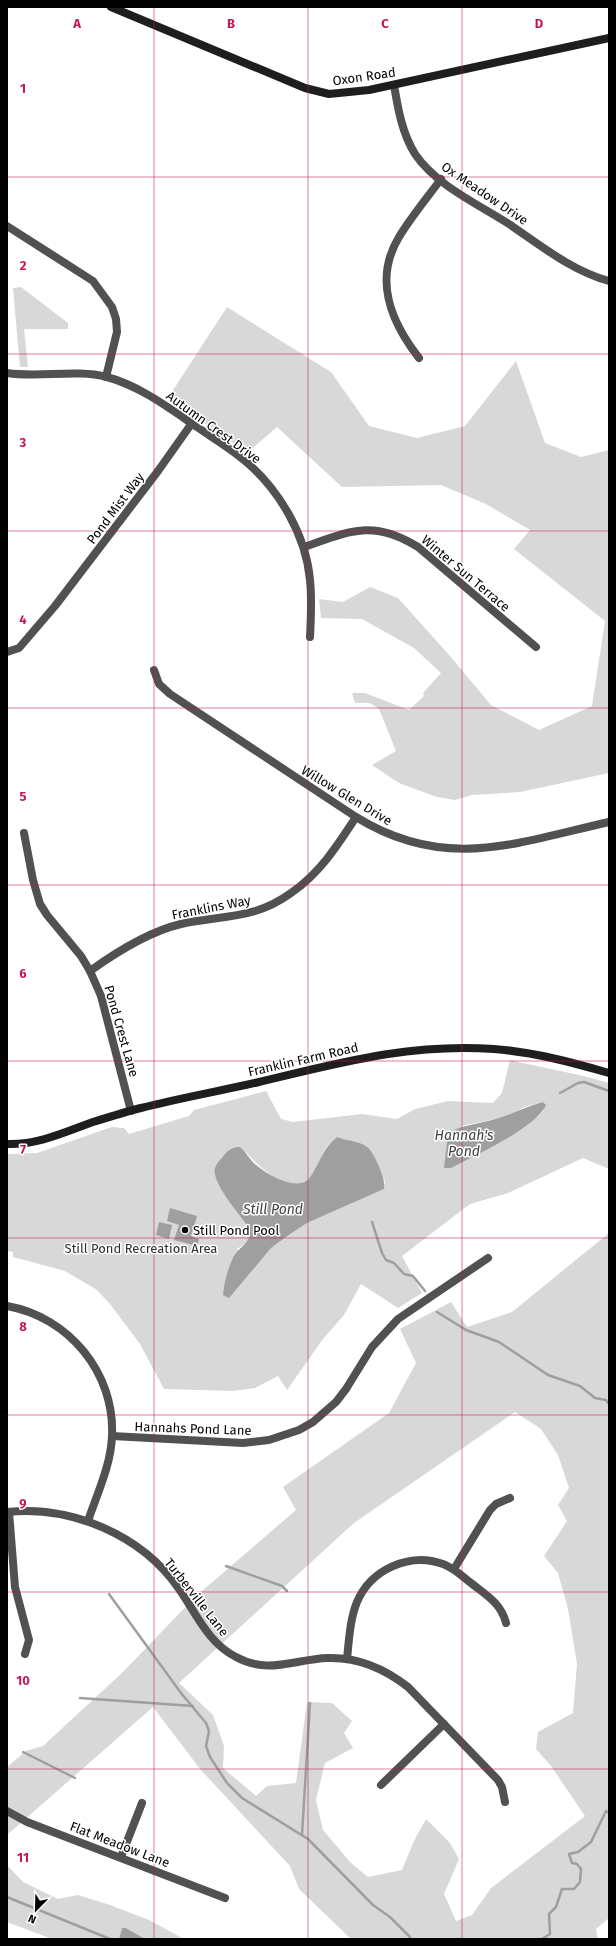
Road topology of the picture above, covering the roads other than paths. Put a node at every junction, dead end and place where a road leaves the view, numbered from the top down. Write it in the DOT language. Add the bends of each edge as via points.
graph roads {
  1 [pos="111,7"];
  2 [pos="609,38"];
  3 [pos="394,85"];
  4 [pos="440,179"];
  5 [pos="7,226"];
  6 [pos="609,281"];
  7 [pos="419,358"];
  8 [pos="7,373"];
  9 [pos="106,377"];
  10 [pos="192,423"];
  11 [pos="304,547"];
  12 [pos="310,637"];
  13 [pos="536,647"];
  14 [pos="7,652"];
  15 [pos="154,670"];
  16 [pos="356,817"];
  17 [pos="609,822"];
  18 [pos="24,834"];
  19 [pos="90,971"];
  20 [pos="609,1073"];
  21 [pos="131,1111"];
  22 [pos="7,1144"];
  23 [pos="488,1258"];
  24 [pos="7,1306"];
  25 [pos="112,1436"];
  26 [pos="510,1498"];
  27 [pos="8,1512"];
  28 [pos="88,1521"];
  29 [pos="454,1569"];
  30 [pos="506,1623"];
  31 [pos="25,1654"];
  32 [pos="346,1659"];
  33 [pos="444,1724"];
  34 [pos="381,1785"];
  35 [pos="505,1802"];
  36 [pos="142,1803"];
  37 [pos="7,1811"];
  38 [pos="121,1857"];
  39 [pos="225,1898"];
  1 -- 3 [label="street, Oxon Road" via="315,92 338,94"];
  2 -- 3 [label="street, Oxon Road"];
  3 -- 4 [label="street, Ox Meadow Drive" via="410,146 423,164"];
  4 -- 6 [label="street, Ox Meadow Drive" via="571,264"];
  4 -- 7 [label="street" via="398,238 388,266 387,291 391,313 400,333"];
  5 -- 9 [label="street" via="93,281 112,307 117,332"];
  8 -- 9 [label="street, Autumn Crest Drive" via="88,374"];
  9 -- 10 [label="street, Autumn Crest Drive" via="146,394"];
  10 -- 11 [label="street, Autumn Crest Drive" via="244,460 260,476 274,492"];
  10 -- 14 [label="street, Pond Mist Way" via="55,606 19,648"];
  11 -- 12 [label="street, Autumn Crest Drive" via="312,595"];
  11 -- 13 [label="street, Winter Sun Terrace" via="364,529 379,530 405,539 418,547"];
  15 -- 16 [label="street, Willow Glen Drive" via="159,684 170,694"];
  16 -- 17 [label="street, Willow Glen Drive" via="403,840 460,850 503,846"];
  16 -- 19 [label="street, Franklins Way" via="318,871 277,902 242,915 180,924 165,929 105,960"];
  18 -- 19 [label="street, Pond Crest Lane" via="40,904"];
  19 -- 21 [label="street, Pond Crest Lane" via="101,996"];
  20 -- 21 [label="street, Franklin Farm Road" via="566,1061 518,1052 428,1048 376,1054"];
  21 -- 22 [label="street, Franklin Farm Road" via="43,1140"];
  23 -- 25 [label="street, Hannahs Pond Lane" via="398,1319 372,1346 336,1402 313,1422 299,1430 269,1440 243,1443"];
  24 -- 25 [label="street" via="32,1312 45,1319 70,1336 81,1348 97,1370 103,1384 112,1421"];
  25 -- 28 [label="street" via="108,1463"];
  26 -- 29 [label="street" via="496,1504 490,1510"];
  27 -- 28 [label="street, Turberville Lane" via="51,1513"];
  27 -- 31 [label="street" via="15,1587 29,1640"];
  28 -- 32 [label="street, Turberville Lane" via="121,1536 151,1558 178,1587 211,1638 236,1658 268,1666 327,1658"];
  29 -- 30 [label="street" via="494,1601"];
  29 -- 32 [label="street" via="433,1561 421,1560 399,1563 379,1573 370,1581 357,1601"];
  32 -- 33 [label="street, Turberville Lane" via="369,1664 395,1677"];
  33 -- 34 [label="street"];
  33 -- 35 [label="street, Turberville Lane" via="498,1780"];
  36 -- 38 [label="street"];
  37 -- 38 [label="street, Flat Meadow Lane" via="27,1822"];
  38 -- 39 [label="street, Flat Meadow Lane"];
}
